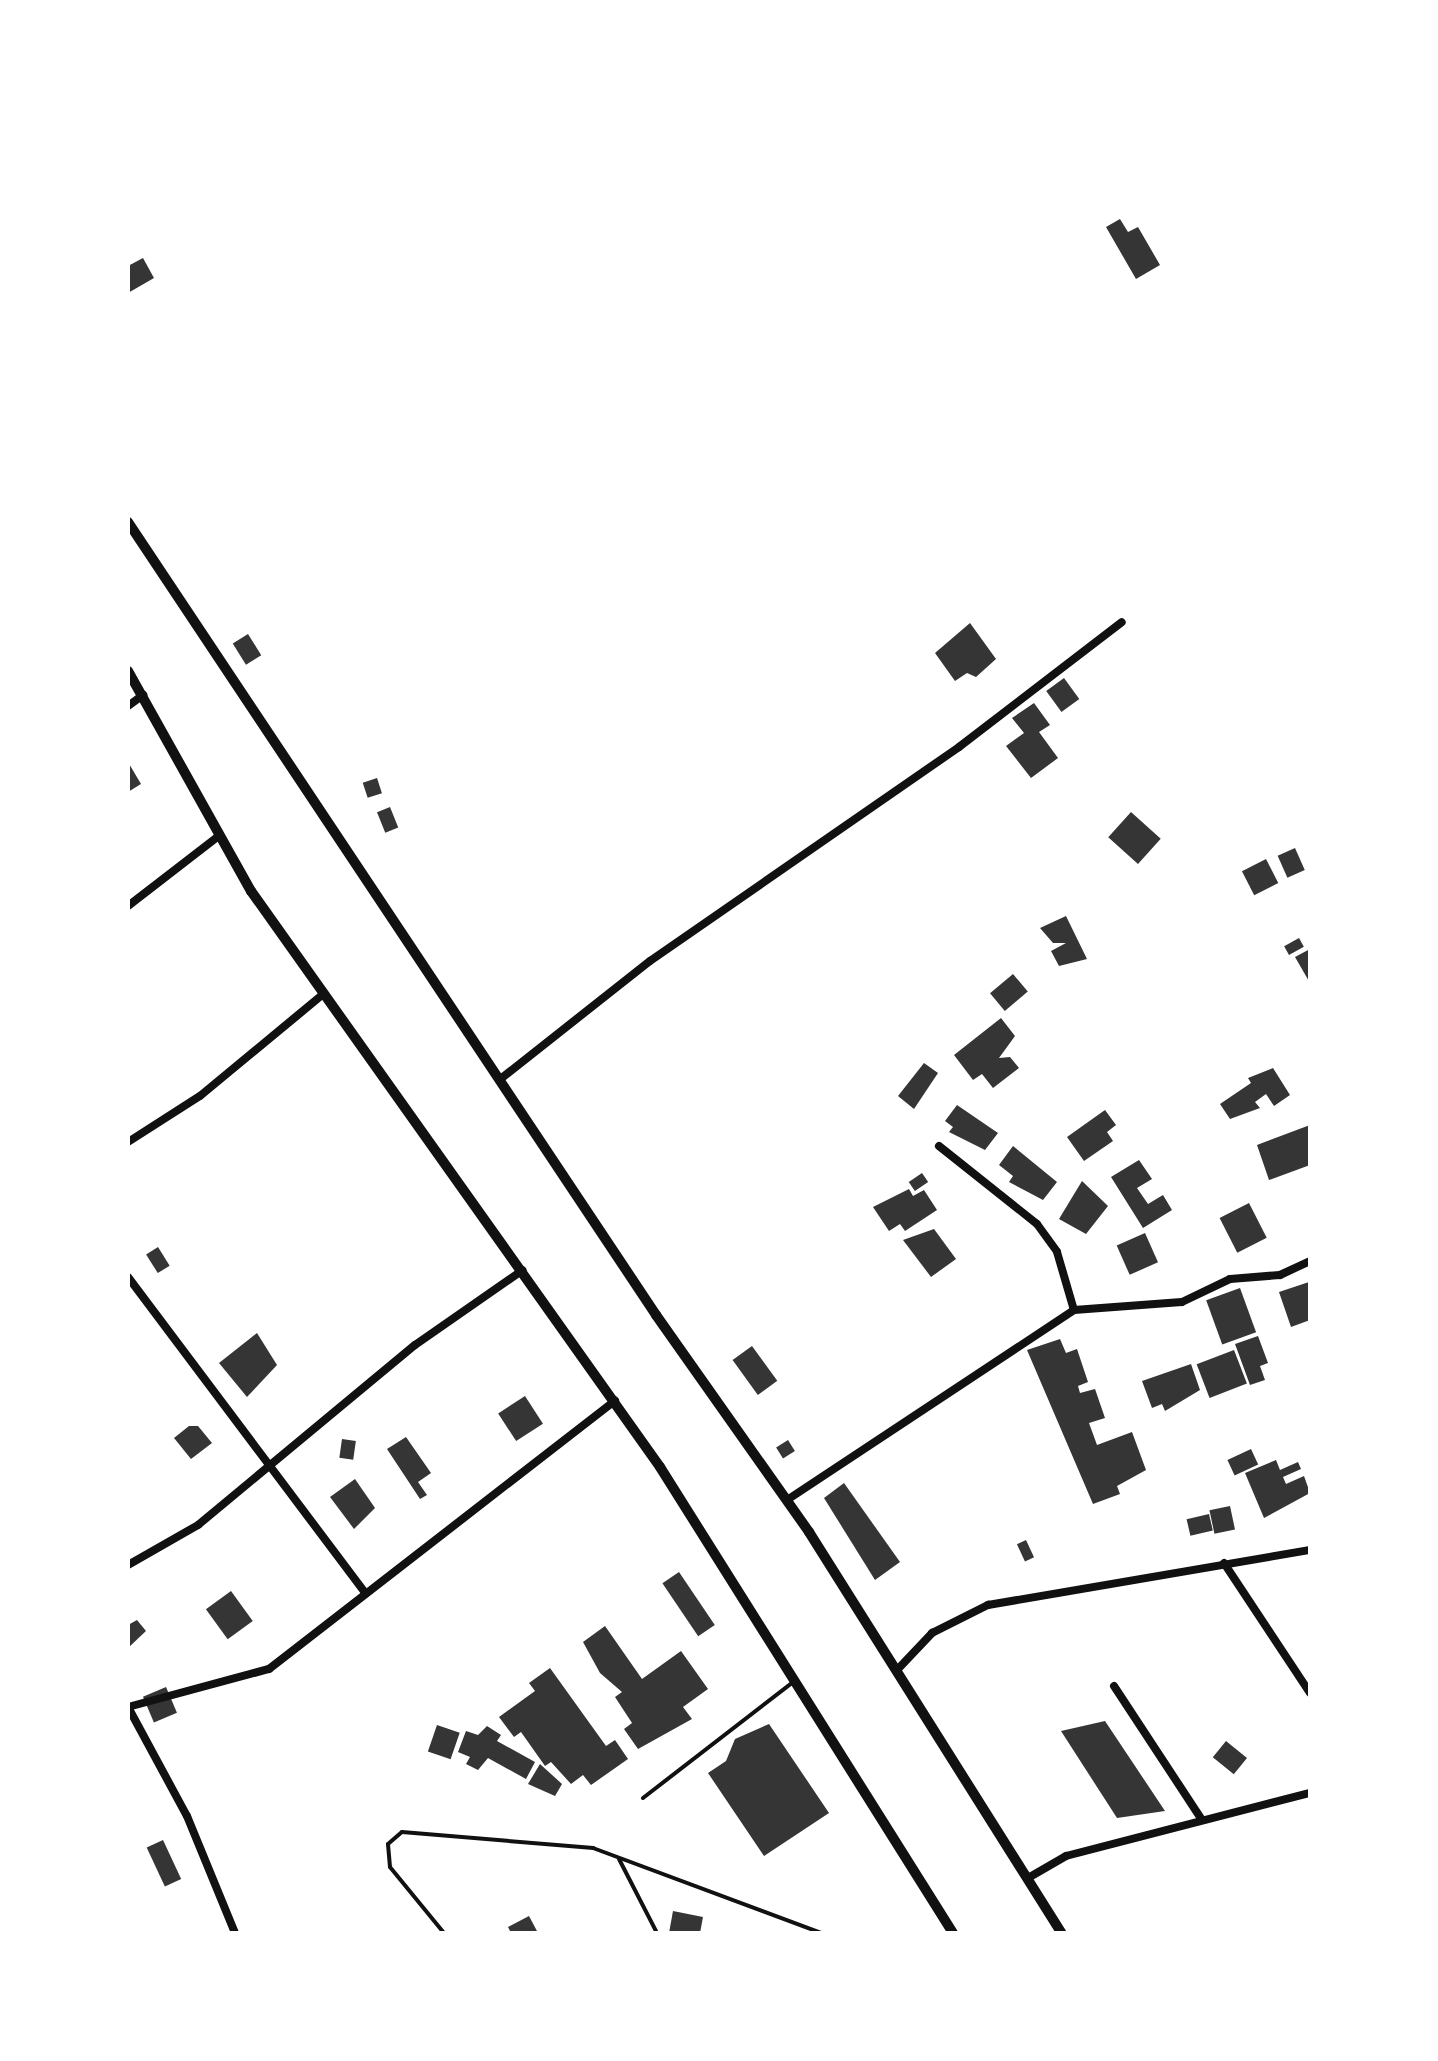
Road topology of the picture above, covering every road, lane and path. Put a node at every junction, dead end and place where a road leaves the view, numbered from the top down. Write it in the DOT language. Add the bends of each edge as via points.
graph roads {
  1 [pos="128,522"];
  2 [pos="1122,622"];
  3 [pos="128,671"];
  4 [pos="143,695"];
  5 [pos="128,706"];
  6 [pos="220,835"];
  7 [pos="128,906"];
  8 [pos="322,995"];
  9 [pos="503,1077"];
  10 [pos="128,1142"];
  11 [pos="939,1146"];
  12 [pos="1310,1261"];
  13 [pos="523,1270"];
  14 [pos="128,1277"];
  15 [pos="1074,1310"];
  16 [pos="615,1401"];
  17 [pos="273,1462"];
  18 [pos="787,1500"];
  19 [pos="1310,1550"];
  20 [pos="1224,1563"];
  21 [pos="128,1565"];
  22 [pos="366,1594"];
  23 [pos="898,1669"];
  24 [pos="798,1678"];
  25 [pos="1114,1686"];
  26 [pos="1310,1693"];
  27 [pos="128,1707"];
  28 [pos="1310,1793"];
  29 [pos="643,1798"];
  30 [pos="1202,1820"];
  31 [pos="618,1857"];
  32 [pos="1028,1878"];
  33 [pos="235,1933"];
  34 [pos="444,1933"];
  35 [pos="657,1933"];
  36 [pos="822,1933"];
  37 [pos="953,1933"];
  38 [pos="1062,1933"];
  1 -- 9 [label="street"];
  2 -- 9 [label="street" via="959,747 650,961"];
  3 -- 4 [label="street"];
  4 -- 5 [label="street"];
  4 -- 6 [label="street"];
  6 -- 7 [label="street"];
  6 -- 8 [label="street"];
  8 -- 10 [label="street" via="200,1096"];
  8 -- 13 [label="street"];
  9 -- 18 [label="street" via="656,1315"];
  11 -- 15 [label="street" via="1037,1224 1057,1252"];
  12 -- 15 [label="street" via="1280,1275 1230,1279 1182,1302"];
  13 -- 16 [label="street"];
  13 -- 17 [label="street" via="415,1345"];
  14 -- 17 [label="street"];
  15 -- 18 [label="street"];
  16 -- 22 [label="street"];
  16 -- 24 [label="street"];
  17 -- 21 [label="street" via="198,1525"];
  17 -- 22 [label="street"];
  18 -- 23 [label="street"];
  19 -- 20 [label="street"];
  20 -- 23 [label="street" via="988,1605 932,1633"];
  20 -- 26 [label="street"];
  22 -- 27 [label="street" via="269,1669"];
  23 -- 32 [label="street"];
  24 -- 29 [label="lane"];
  24 -- 37 [label="street"];
  25 -- 30 [label="street"];
  27 -- 33 [label="street" via="187,1816"];
  28 -- 30 [label="street"];
  30 -- 32 [label="street" via="1066,1856"];
  31 -- 34 [label="lane" via="565,1843 402,1832 388,1844 390,1867"];
  31 -- 35 [label="lane"];
  31 -- 36 [label="lane"];
  32 -- 38 [label="street"];
}
